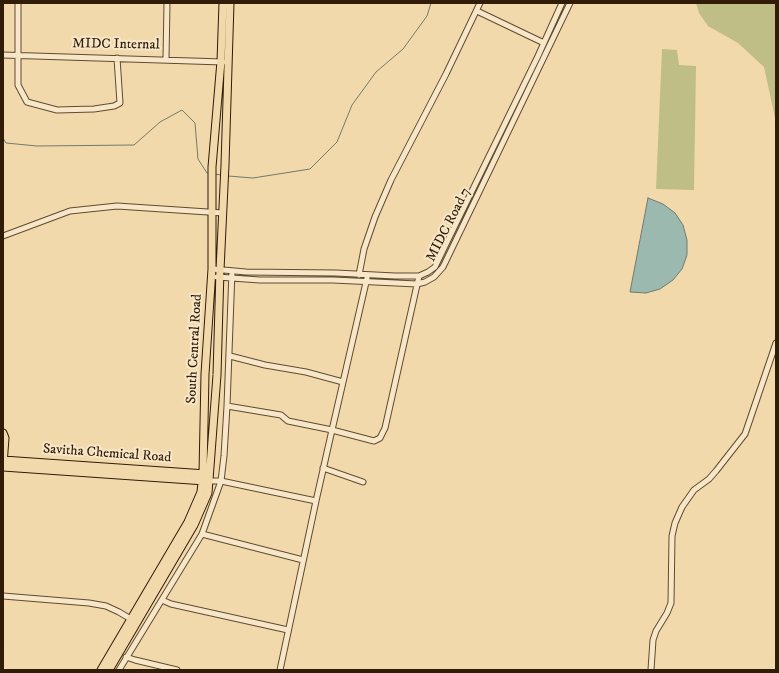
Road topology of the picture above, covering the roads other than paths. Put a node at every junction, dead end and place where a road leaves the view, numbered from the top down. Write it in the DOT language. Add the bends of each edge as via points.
graph roads {
  1 [pos="18,3"];
  2 [pos="167,3"];
  3 [pos="223,3"];
  4 [pos="230,3"];
  5 [pos="480,3"];
  6 [pos="562,3"];
  7 [pos="570,3"];
  8 [pos="477,11"];
  9 [pos="544,43"];
  10 [pos="3,55"];
  11 [pos="18,56"];
  12 [pos="117,58"];
  13 [pos="166,59"];
  14 [pos="225,62"];
  15 [pos="507,118"];
  16 [pos="513,121"];
  17 [pos="212,212"];
  18 [pos="223,212"];
  19 [pos="3,236"];
  20 [pos="449,238"];
  21 [pos="455,242"];
  22 [pos="232,271"];
  23 [pos="212,273"];
  24 [pos="220,273"];
  25 [pos="359,274"];
  26 [pos="368,274"];
  27 [pos="419,276"];
  28 [pos="232,278"];
  29 [pos="366,281"];
  30 [pos="417,284"];
  31 [pos="776,343"];
  32 [pos="230,356"];
  33 [pos="343,382"];
  34 [pos="227,406"];
  35 [pos="332,430"];
  36 [pos="3,433"];
  37 [pos="3,464"];
  38 [pos="323,468"];
  39 [pos="206,477"];
  40 [pos="221,481"];
  41 [pos="364,482"];
  42 [pos="316,501"];
  43 [pos="202,534"];
  44 [pos="303,560"];
  45 [pos="3,596"];
  46 [pos="162,600"];
  47 [pos="133,620"];
  48 [pos="288,630"];
  49 [pos="126,657"];
  50 [pos="101,670"];
  51 [pos="109,670"];
  52 [pos="119,670"];
  53 [pos="177,670"];
  54 [pos="280,670"];
  55 [pos="650,670"];
  1 -- 11 [label="street"];
  2 -- 13 [label="street"];
  3 -- 14 [label="main road, South Central Road"];
  4 -- 14 [label="main road, South Central Road"];
  5 -- 8 [label="street"];
  6 -- 9 [label="street, MIDC Road 7"];
  7 -- 16 [label="street, MIDC Road 7"];
  8 -- 9 [label="street"];
  8 -- 25 [label="street" via="375,217"];
  9 -- 15 [label="street, MIDC Road 7"];
  10 -- 11 [label="street, MIDC Internal"];
  11 -- 12 [label="street, MIDC Internal"];
  11 -- 12 [label="street" via="18,85 27,102 57,110 94,109 120,103"];
  12 -- 13 [label="street, MIDC Internal"];
  13 -- 14 [label="street, MIDC Internal"];
  14 -- 17 [label="main road, South Central Road" via="212,174"];
  14 -- 18 [label="main road, South Central Road"];
  15 -- 16 [label="street"];
  15 -- 20 [label="street, MIDC Road 7"];
  16 -- 21 [label="street, MIDC Road 7"];
  17 -- 18 [label="street"];
  17 -- 19 [label="street" via="117,206 70,211"];
  17 -- 23 [label="main road, South Central Road"];
  18 -- 24 [label="main road, South Central Road"];
  20 -- 21 [label="street"];
  20 -- 27 [label="street, MIDC Road 7" via="435,267"];
  21 -- 30 [label="street, MIDC Road 7" via="444,267 434,277"];
  22 -- 24 [label="street, MIDC Road 7"];
  22 -- 25 [label="street, MIDC Road 7"];
  22 -- 28 [label="street"];
  23 -- 24 [label="street"];
  23 -- 39 [label="main road, South Central Road" via="205,374"];
  24 -- 28 [label="street, MIDC Road 7"];
  24 -- 39 [label="main road, South Central Road" via="217,375"];
  25 -- 26 [label="street, MIDC Road 7"];
  26 -- 27 [label="street, MIDC Road 7"];
  26 -- 29 [label="street"];
  27 -- 30 [label="street"];
  28 -- 29 [label="street, MIDC Road 7"];
  28 -- 32 [label="street"];
  29 -- 30 [label="street, MIDC Road 7"];
  29 -- 33 [label="street"];
  30 -- 35 [label="street" via="380,438 374,442"];
  31 -- 55 [label="street" via="744,434 709,479 694,490 675,523 672,536 671,603 653,640"];
  32 -- 33 [label="street"];
  32 -- 34 [label="street"];
  33 -- 35 [label="street"];
  34 -- 35 [label="street" via="281,415 288,421"];
  34 -- 40 [label="street"];
  35 -- 38 [label="street"];
  36 -- 37 [label="main road"];
  37 -- 39 [label="main road, Savitha Chemical Road"];
  38 -- 41 [label="street"];
  38 -- 42 [label="street"];
  39 -- 40 [label="street"];
  39 -- 47 [label="main road, South Central Road" via="208,493 194,525"];
  40 -- 42 [label="street"];
  40 -- 43 [label="street"];
  42 -- 44 [label="street"];
  43 -- 44 [label="street"];
  43 -- 46 [label="street"];
  44 -- 48 [label="street"];
  45 -- 47 [label="street" via="106,606"];
  46 -- 48 [label="street"];
  46 -- 49 [label="street"];
  47 -- 50 [label="main road, South Central Road"];
  47 -- 51 [label="main road, South Central Road"];
  48 -- 54 [label="street"];
  49 -- 52 [label="street"];
  49 -- 53 [label="street"];
}
